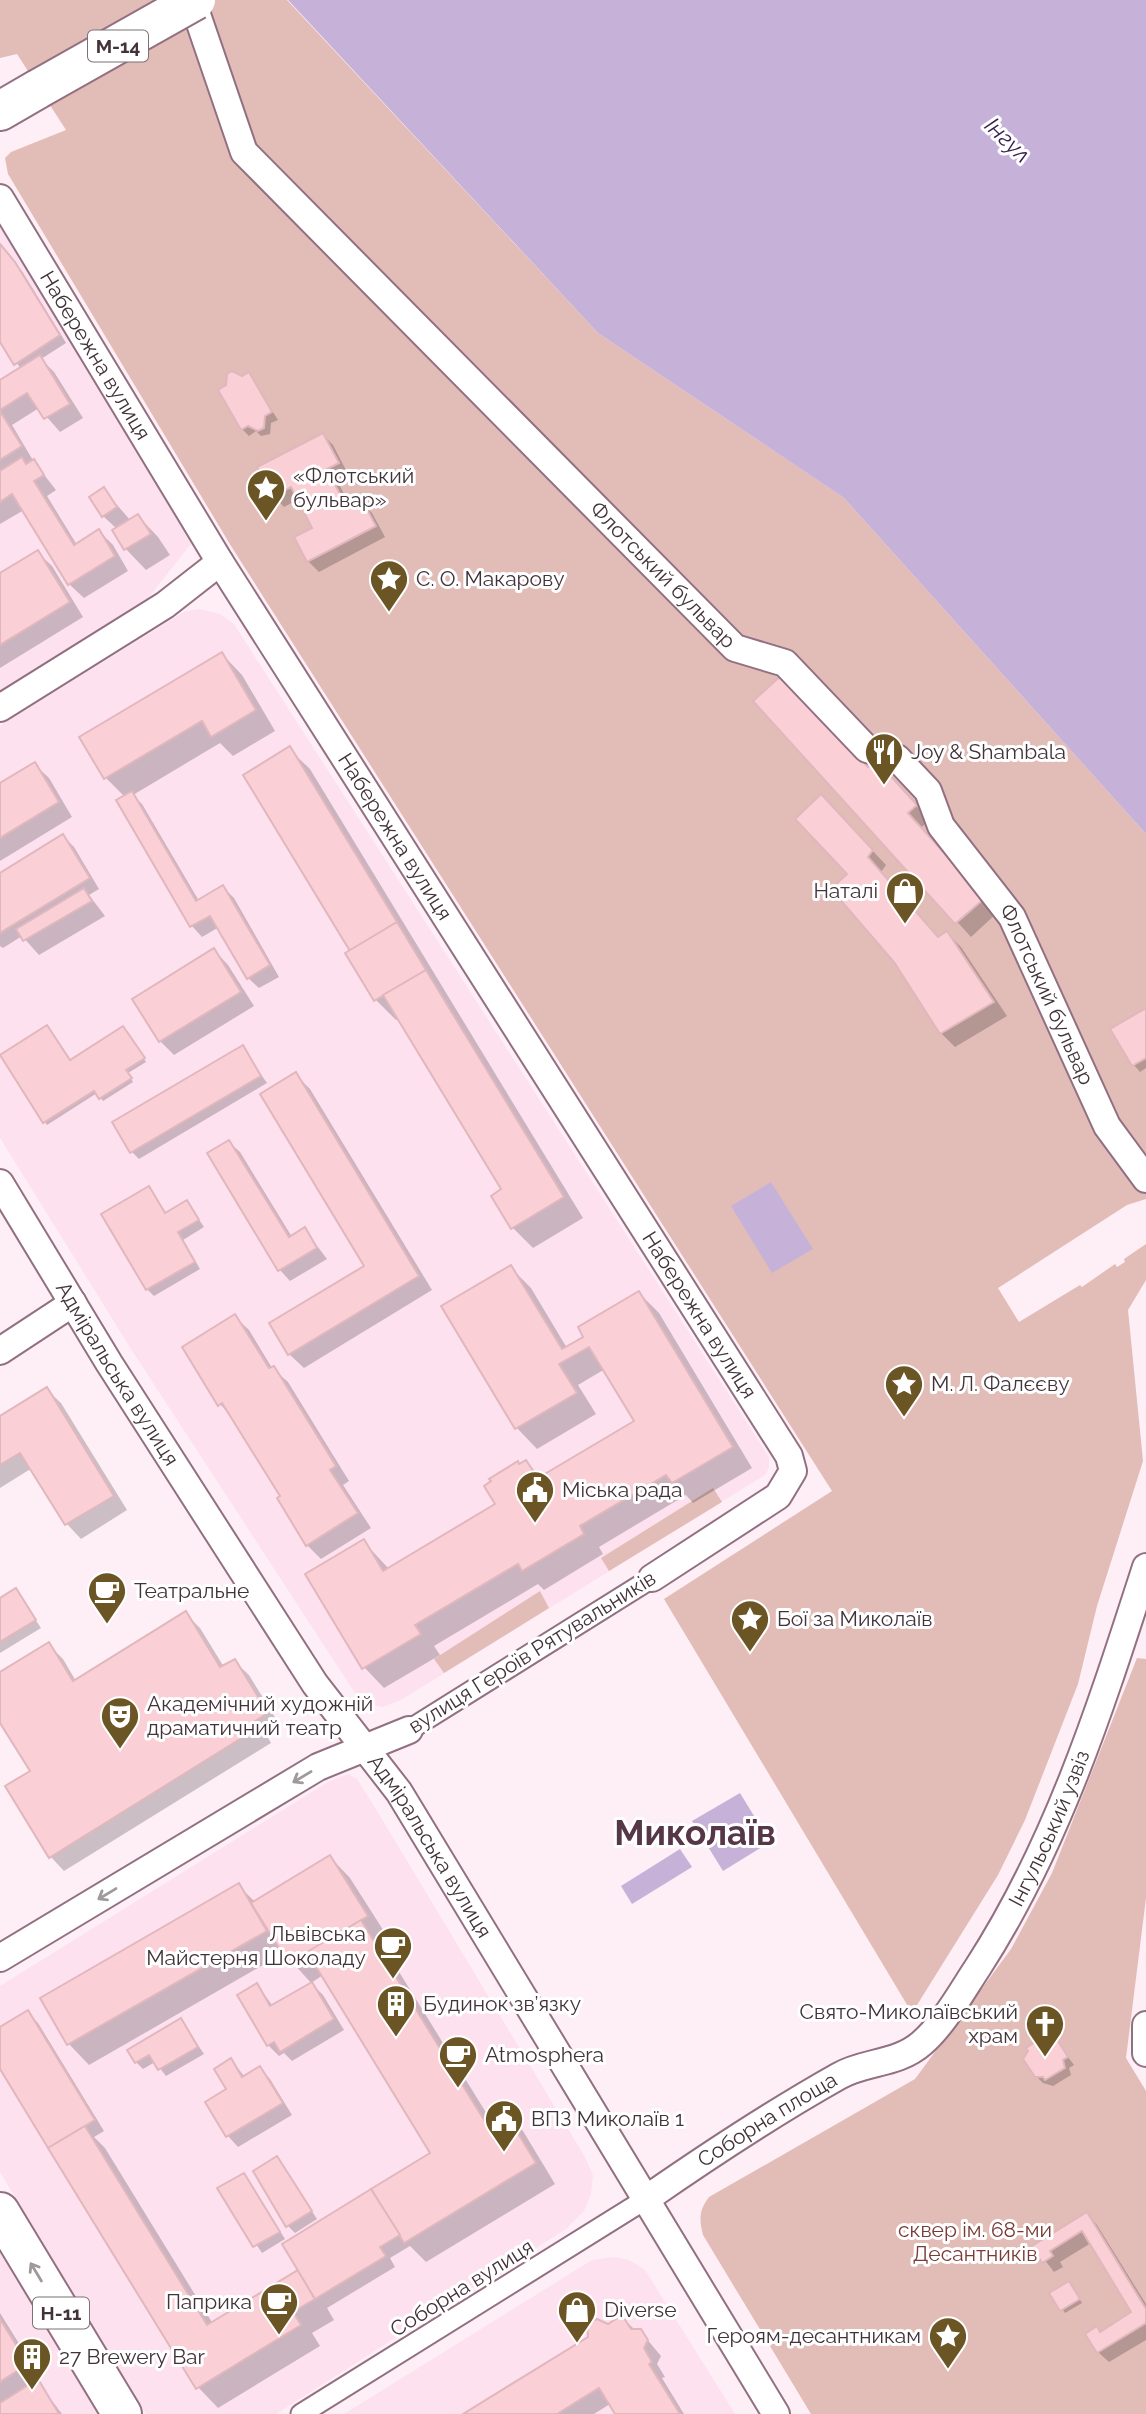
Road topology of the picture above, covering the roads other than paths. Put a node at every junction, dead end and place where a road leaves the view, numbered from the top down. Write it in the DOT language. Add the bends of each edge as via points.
graph roads {
  1 [pos="194,0"];
  2 [pos="0,111"];
  3 [pos="0,198"];
  4 [pos="220,562"];
  5 [pos="0,708"];
  6 [pos="1146,1180"];
  7 [pos="0,1183"];
  8 [pos="73,1303"];
  9 [pos="0,1351"];
  10 [pos="793,1471"];
  11 [pos="1146,1567"];
  12 [pos="652,1578"];
  13 [pos="409,1730"];
  14 [pos="364,1748"];
  15 [pos="0,1958"];
  16 [pos="1146,2025"];
  17 [pos="1146,2053"];
  18 [pos="898,2059"];
  19 [pos="646,2199"];
  20 [pos="0,2213"];
  21 [pos="122,2414"];
  22 [pos="301,2414"];
  23 [pos="776,2414"];
  1 -- 2 [label="main road, М-14, bridge"];
  1 -- 6 [label="street, Флотський бульвар" via="244,152 735,648 785,663 867,749 897,758 928,791 941,827 1012,917 1107,1126"];
  3 -- 4 [label="street, Набережна вулиця"];
  4 -- 5 [label="street" via="165,605"];
  4 -- 10 [label="street, Набережна вулиця" via="780,1440"];
  7 -- 8 [label="street, Адміральська вулиця"];
  8 -- 9 [label="street"];
  8 -- 14 [label="street, Адміральська вулиця" via="315,1684"];
  10 -- 12 [label="street, вулиця Героїв Рятувальників" via="778,1496"];
  11 -- 18 [label="street, Інгульський узвіз" via="1092,1735 1037,1866 962,1991 922,2043"];
  12 -- 13 [label="street, вулиця Героїв Рятувальників"];
  13 -- 14 [label="street, вулиця Героїв Рятувальників"];
  14 -- 15 [label="street, вулиця Героїв Рятувальників, one-way" via="318,1767"];
  14 -- 19 [label="street, Адміральська вулиця" via="399,1792"];
  16 -- 17 [label="street"];
  18 -- 19 [label="street, Соборна площа" via="842,2074"];
  19 -- 22 [label="street, Соборна вулиця"];
  19 -- 23 [label="street, Адміральська вулиця"];
  21 -- 20 [label="main road, Н-11, one-way"];
}
